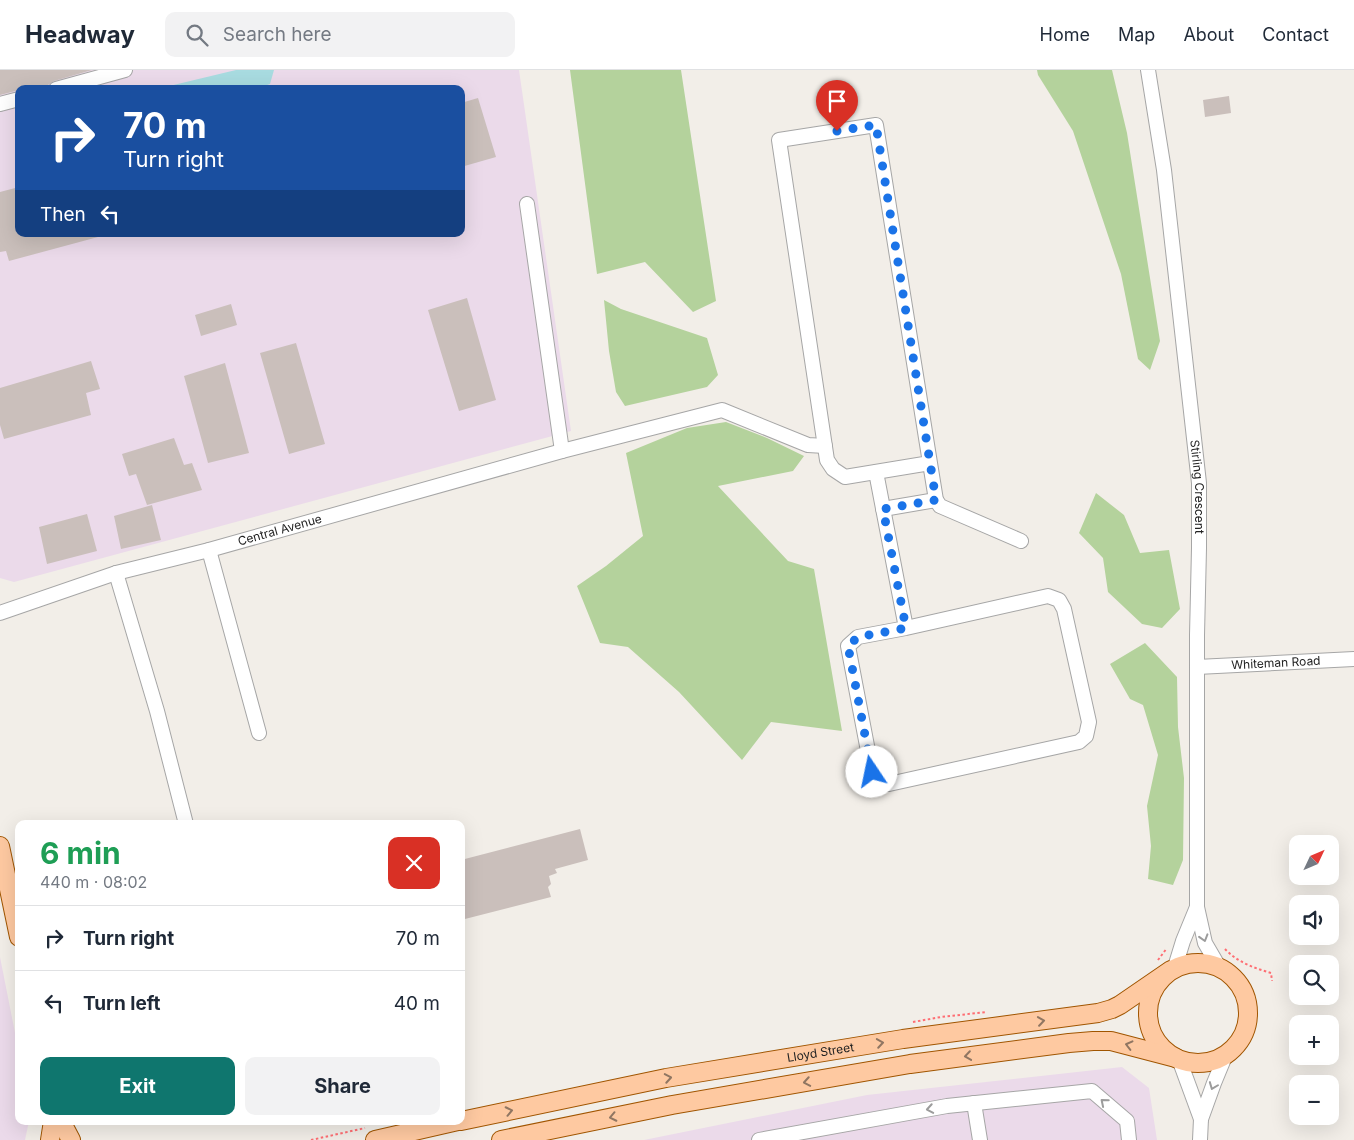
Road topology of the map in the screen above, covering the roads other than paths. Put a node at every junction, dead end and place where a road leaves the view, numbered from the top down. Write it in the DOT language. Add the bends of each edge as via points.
graph roads {
  1 [pos="125,70"];
  2 [pos="1148,70"];
  3 [pos="71,85"];
  4 [pos="15,100"];
  5 [pos="0,104"];
  6 [pos="528,204"];
  7 [pos="825,446"];
  8 [pos="562,451"];
  9 [pos="930,464"];
  10 [pos="876,472"];
  11 [pos="936,500"];
  12 [pos="883,509"];
  13 [pos="1021,541"];
  14 [pos="210,550"];
  15 [pos="116,573"];
  16 [pos="0,613"];
  17 [pos="906,628"];
  18 [pos="1354,659"];
  19 [pos="1197,667"];
  20 [pos="258,733"];
  21 [pos="185,820"];
  22 [pos="0,846"];
  23 [pos="1197,907"];
  24 [pos="15,918"];
  25 [pos="1219,967"];
  26 [pos="1173,969"];
  27 [pos="1226,1054"];
  28 [pos="1177,1058"];
  29 [pos="974,1103"];
  30 [pos="1201,1119"];
  31 [pos="465,1120"];
  32 [pos="52,1125"];
  33 [pos="63,1125"];
  34 [pos="433,1125"];
  35 [pos="372,1134"];
  36 [pos="50,1140"];
  37 [pos="71,1140"];
  38 [pos="501,1140"];
  39 [pos="759,1140"];
  40 [pos="980,1140"];
  41 [pos="1129,1140"];
  42 [pos="1200,1140"];
  1 -- 3 [label="street"];
  2 -- 19 [label="street, Stirling Crescent" via="1164,170 1199,483"];
  4 -- 5 [label="street"];
  6 -- 8 [label="street"];
  7 -- 8 [label="street, Central Avenue" via="808,445 722,410"];
  7 -- 9 [label="street" via="779,140 876,125"];
  7 -- 10 [label="street" via="827,460 845,477"];
  8 -- 14 [label="street, Central Avenue"];
  9 -- 10 [label="street"];
  9 -- 11 [label="street"];
  10 -- 12 [label="street"];
  11 -- 12 [label="street"];
  11 -- 13 [label="street" via="940,506"];
  12 -- 17 [label="street"];
  14 -- 15 [label="street, Central Avenue"];
  14 -- 20 [label="street"];
  15 -- 16 [label="street, Central Avenue"];
  15 -- 21 [label="street"];
  17 -- 17 [label="street" via="1048,596 1059,600 1064,609 1089,722 1086,736 1080,742 889,784 878,782 872,772 848,646 858,637"];
  18 -- 19 [label="street, Whiteman Road"];
  19 -- 23 [label="street, Stirling Crescent"];
  22 -- 24 [label="main road"];
  23 -- 25 [label="street, Stirling Crescent, one-way" via="1205,943"];
  23 -- 26 [label="street, Stirling Crescent"];
  25 -- 26 [label="main road" via="1198,962"];
  25 -- 27 [label="main road" via="1241,987 1248,1013 1241,1039"];
  26 -- 28 [label="main road" via="1159,980 1148,1008 1154,1037 1163,1049"];
  31 -- 26 [label="main road, Lloyd Street, one-way" via="666,1078 903,1039 1098,1013 1120,1005"];
  27 -- 28 [label="main road" via="1203,1063"];
  27 -- 30 [label="street, one-way"];
  28 -- 30 [label="street"];
  28 -- 38 [label="main road, Lloyd Street, one-way" via="1111,1041 1069,1043 910,1064 672,1105"];
  29 -- 39 [label="street, one-way"];
  29 -- 40 [label="street"];
  41 -- 29 [label="street, one-way" via="1127,1121 1092,1091"];
  30 -- 42 [label="street"];
  32 -- 36 [label="main road"];
  33 -- 37 [label="main road"];
  34 -- 35 [label="main road, Lloyd Street"];
}
